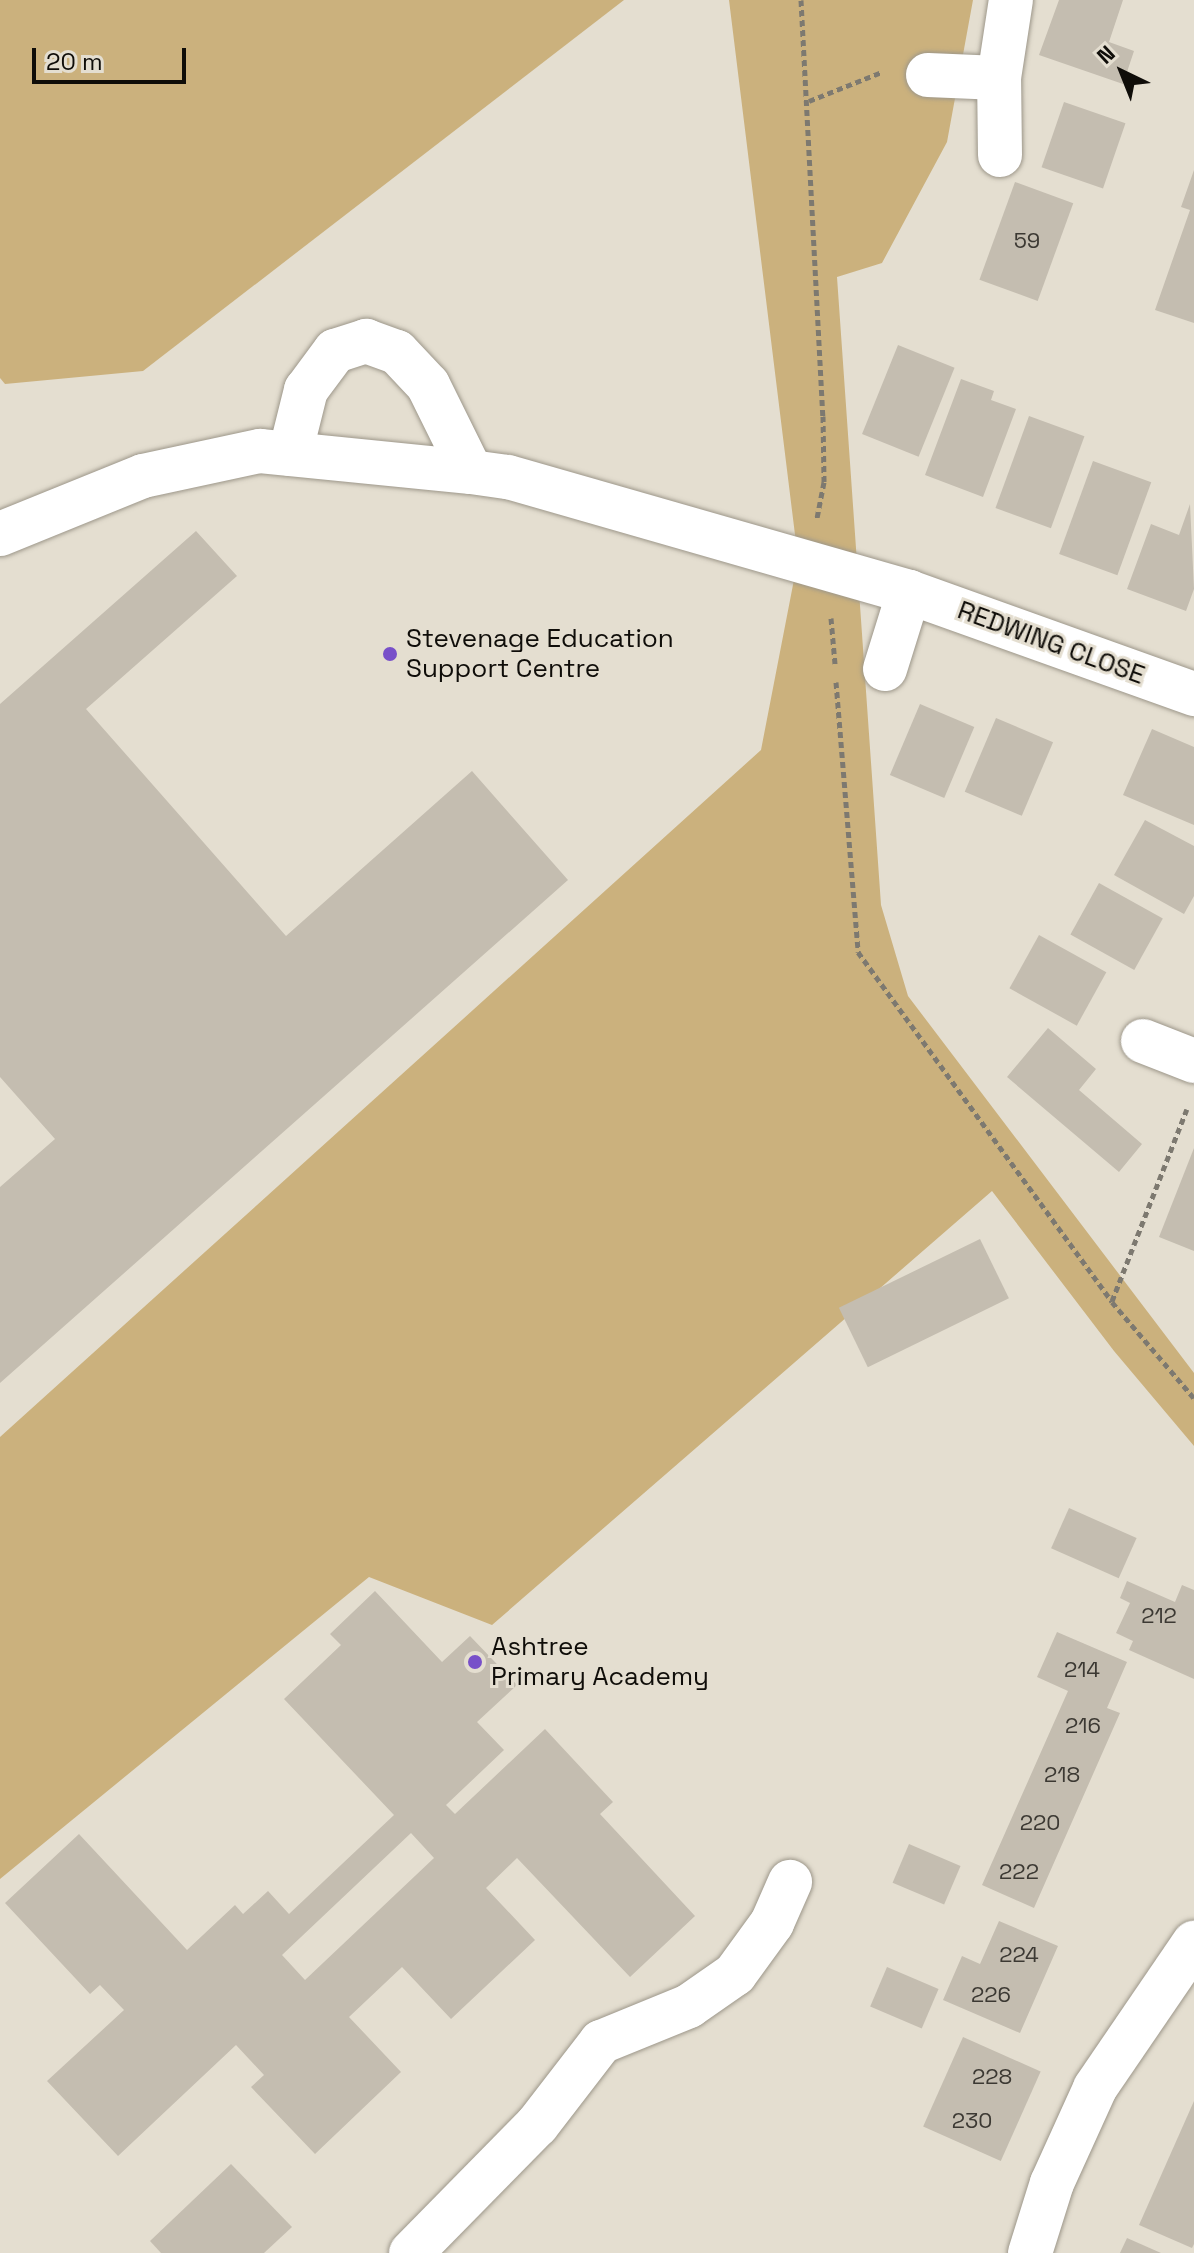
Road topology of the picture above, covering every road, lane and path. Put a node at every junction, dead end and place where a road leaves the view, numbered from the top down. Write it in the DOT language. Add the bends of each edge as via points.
graph roads {
  1 [pos="801,0"];
  2 [pos="1011,0"];
  3 [pos="928,75"];
  4 [pos="999,78"];
  5 [pos="809,101"];
  6 [pos="1000,155"];
  7 [pos="290,454"];
  8 [pos="471,472"];
  9 [pos="0,534"];
  10 [pos="812,563"];
  11 [pos="909,592"];
  12 [pos="885,669"];
  13 [pos="1194,694"];
  14 [pos="1143,1041"];
  15 [pos="1194,1061"];
  16 [pos="1189,1106"];
  17 [pos="1112,1302"];
  18 [pos="1194,1398"];
  19 [pos="790,1882"];
  20 [pos="1194,1943"];
  21 [pos="411,2253"];
  22 [pos="1030,2253"];
  1 -- 5 [label="path"];
  2 -- 4 [label="street"];
  3 -- 4 [label="street"];
  3 -- 5 [label="path" via="907,65"];
  4 -- 6 [label="street"];
  5 -- 10 [label="path" via="824,482"];
  7 -- 8 [label="street, REDWING CLOSE"];
  7 -- 8 [label="street" via="306,390 335,351 366,341 397,352 428,385"];
  7 -- 9 [label="street, REDWING CLOSE" via="260,451 143,476"];
  8 -- 10 [label="street, REDWING CLOSE" via="508,477"];
  10 -- 11 [label="street, REDWING CLOSE"];
  10 -- 17 [label="path" via="858,952"];
  11 -- 12 [label="street"];
  11 -- 13 [label="street, REDWING CLOSE"];
  14 -- 15 [label="street"];
  16 -- 17 [label="path"];
  17 -- 18 [label="path"];
  19 -- 21 [label="street" via="772,1923 735,1974 689,2006 601,2042 537,2125"];
  20 -- 22 [label="street" via="1095,2088 1052,2183"];
}
